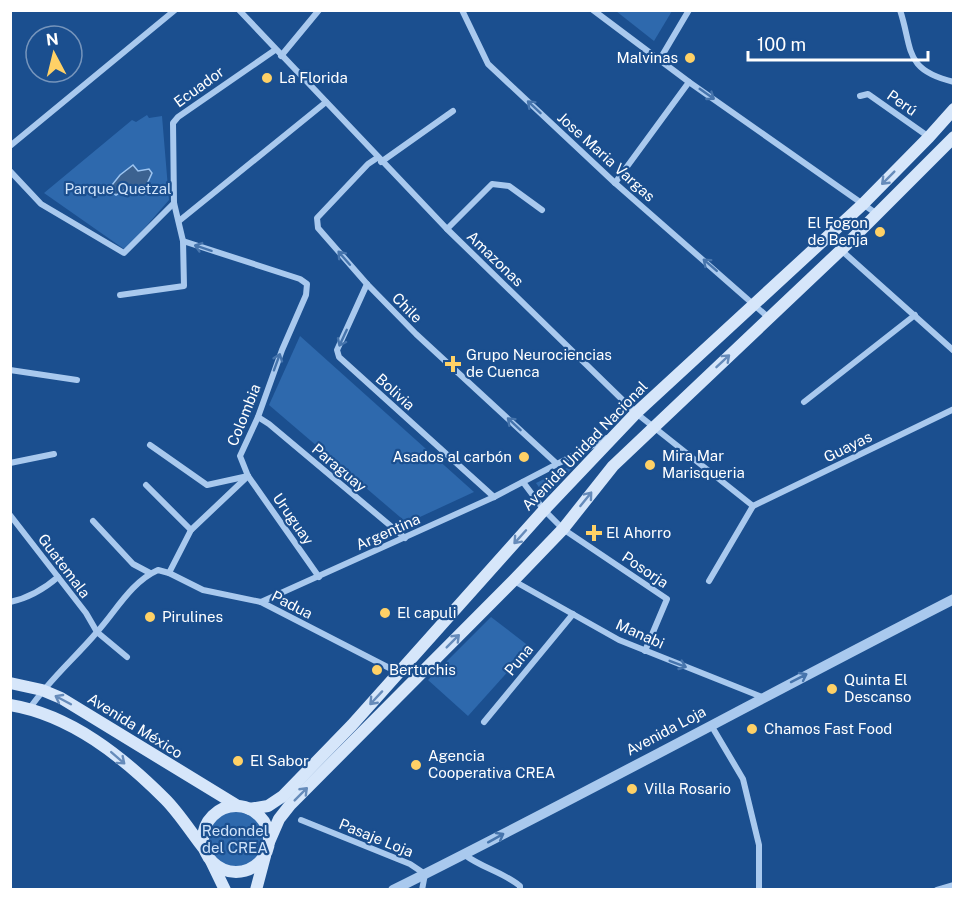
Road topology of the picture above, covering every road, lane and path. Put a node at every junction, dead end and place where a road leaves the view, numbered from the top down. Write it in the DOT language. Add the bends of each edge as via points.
graph roads {
  1 [pos="175,10"];
  2 [pos="239,10"];
  3 [pos="320,10"];
  4 [pos="462,10"];
  5 [pos="594,10"];
  6 [pos="689,10"];
  7 [pos="900,10"];
  8 [pos="275,50"];
  9 [pos="281,56"];
  10 [pos="660,59"];
  11 [pos="689,82"];
  12 [pos="954,82"];
  13 [pos="860,96"];
  14 [pos="326,102"];
  15 [pos="954,109"];
  16 [pos="453,111"];
  17 [pos="929,137"];
  18 [pos="954,137"];
  19 [pos="12,141"];
  20 [pos="379,160"];
  21 [pos="10,171"];
  22 [pos="615,183"];
  23 [pos="174,203"];
  24 [pos="863,204"];
  25 [pos="542,210"];
  26 [pos="877,214"];
  27 [pos="179,220"];
  28 [pos="447,229"];
  29 [pos="183,241"];
  30 [pos="841,250"];
  31 [pos="367,284"];
  32 [pos="120,295"];
  33 [pos="755,304"];
  34 [pos="915,315"];
  35 [pos="769,318"];
  36 [pos="954,351"];
  37 [pos="10,370"];
  38 [pos="77,380"];
  39 [pos="804,402"];
  40 [pos="954,409"];
  41 [pos="636,413"];
  42 [pos="258,417"];
  43 [pos="652,427"];
  44 [pos="617,433"];
  45 [pos="150,445"];
  46 [pos="54,454"];
  47 [pos="10,463"];
  48 [pos="557,464"];
  49 [pos="248,476"];
  50 [pos="523,482"];
  51 [pos="146,485"];
  52 [pos="494,497"];
  53 [pos="753,506"];
  54 [pos="544,510"];
  55 [pos="10,515"];
  56 [pos="93,521"];
  57 [pos="563,529"];
  58 [pos="191,530"];
  59 [pos="405,538"];
  60 [pos="150,573"];
  61 [pos="169,573"];
  62 [pos="58,577"];
  63 [pos="319,577"];
  64 [pos="514,580"];
  65 [pos="709,581"];
  66 [pos="954,598"];
  67 [pos="10,602"];
  68 [pos="261,602"];
  69 [pos="573,614"];
  70 [pos="97,632"];
  71 [pos="645,651"];
  72 [pos="127,657"];
  73 [pos="399,673"];
  74 [pos="10,683"];
  75 [pos="42,690"];
  76 [pos="762,697"];
  77 [pos="10,705"];
  78 [pos="30,708"];
  79 [pos="484,722"];
  80 [pos="711,724"];
  81 [pos="349,727"];
  82 [pos="359,736"];
  83 [pos="244,807"];
  84 [pos="301,820"];
  85 [pos="267,847"];
  86 [pos="208,855"];
  87 [pos="465,855"];
  88 [pos="425,874"];
  89 [pos="954,885"];
  90 [pos="225,890"];
  91 [pos="256,890"];
  92 [pos="393,890"];
  93 [pos="422,890"];
  94 [pos="520,890"];
  95 [pos="759,890"];
  96 [pos="937,890"];
  1 -- 19 [label="street"];
  2 -- 8 [label="street, Amazonas"];
  3 -- 9 [label="street"];
  22 -- 4 [label="street, Jose Maria Vargas, one-way" via="488,64"];
  5 -- 10 [label="street"];
  6 -- 10 [label="street"];
  7 -- 12 [label="street" via="909,52 918,65 935,78"];
  8 -- 9 [label="street, Amazonas"];
  8 -- 23 [label="street, Ecuador" via="173,123"];
  9 -- 14 [label="street, Amazonas"];
  10 -- 11 [label="street"];
  11 -- 22 [label="street"];
  11 -- 24 [label="street, one-way"];
  13 -- 17 [label="street, Perú" via="868,94"];
  14 -- 20 [label="street, Amazonas"];
  14 -- 27 [label="street"];
  15 -- 17 [label="main road, Avenida Unidad Nacional"];
  16 -- 20 [label="street"];
  17 -- 24 [label="main road, Avenida Unidad Nacional, one-way"];
  18 -- 26 [label="main road"];
  20 -- 28 [label="street, Amazonas"];
  31 -- 20 [label="street, Chile, one-way" via="316,223 368,164"];
  21 -- 23 [label="street" via="41,204 124,253"];
  33 -- 22 [label="street, Jose Maria Vargas, one-way"];
  23 -- 27 [label="street"];
  24 -- 26 [label="street"];
  24 -- 33 [label="main road, Avenida Unidad Nacional"];
  25 -- 28 [label="street" via="509,186 492,184"];
  26 -- 30 [label="main road"];
  27 -- 29 [label="street"];
  28 -- 41 [label="street, Amazonas"];
  29 -- 32 [label="street" via="184,286"];
  42 -- 29 [label="street, Colombia, one-way" via="307,284"];
  30 -- 34 [label="street"];
  30 -- 35 [label="main road"];
  48 -- 31 [label="street, Chile, one-way"];
  31 -- 52 [label="street, Bolivia, one-way" via="337,350 339,357"];
  33 -- 35 [label="street, Jose Maria Vargas"];
  33 -- 41 [label="main road, Avenida Unidad Nacional"];
  34 -- 36 [label="street"];
  34 -- 39 [label="street"];
  43 -- 35 [label="main road, one-way"];
  37 -- 38 [label="street"];
  40 -- 53 [label="street, Guayas"];
  41 -- 43 [label="street, Amazonas"];
  41 -- 44 [label="main road, Avenida Unidad Nacional"];
  42 -- 49 [label="street, Colombia" via="240,456"];
  42 -- 59 [label="street, Paraguay"];
  43 -- 53 [label="street, Amazonas"];
  57 -- 43 [label="main road, one-way" via="613,466"];
  44 -- 48 [label="street, Argentina"];
  44 -- 54 [label="main road, Avenida Unidad Nacional"];
  45 -- 49 [label="street" via="207,485"];
  46 -- 47 [label="street"];
  48 -- 50 [label="street, Argentina"];
  49 -- 58 [label="street"];
  49 -- 63 [label="street, Uruguay"];
  50 -- 52 [label="street, Argentina"];
  50 -- 54 [label="street"];
  51 -- 58 [label="street"];
  52 -- 59 [label="street, Argentina"];
  53 -- 65 [label="street"];
  54 -- 57 [label="street"];
  54 -- 73 [label="main road, Avenida Unidad Nacional, one-way"];
  55 -- 62 [label="street, Guatemala"];
  56 -- 60 [label="street" via="133,564"];
  57 -- 64 [label="main road"];
  57 -- 71 [label="street, Posorja" via="667,599"];
  58 -- 61 [label="street"];
  59 -- 63 [label="street, Argentina"];
  60 -- 61 [label="street"];
  60 -- 70 [label="street"];
  61 -- 68 [label="street, Padua" via="203,590"];
  62 -- 67 [label="street" via="26,598"];
  62 -- 70 [label="street, Guatemala"];
  63 -- 68 [label="street, Argentina"];
  64 -- 69 [label="street, Manabi"];
  82 -- 64 [label="main road, one-way"];
  76 -- 66 [label="street, Avenida Loja, one-way"];
  68 -- 73 [label="street, Padua"];
  69 -- 71 [label="street, Manabi"];
  69 -- 79 [label="street, Puna"];
  70 -- 72 [label="street, Guatemala"];
  70 -- 75 [label="street"];
  71 -- 76 [label="street, Manabi, one-way"];
  73 -- 81 [label="main road, Avenida Unidad Nacional, one-way"];
  74 -- 75 [label="main road, Avenida México"];
  75 -- 78 [label="street"];
  83 -- 75 [label="main road, Avenida México, one-way" via="62,698"];
  76 -- 80 [label="street, Avenida Loja"];
  77 -- 78 [label="main road"];
  78 -- 86 [label="main road, one-way" via="57,717 107,748 166,800"];
  87 -- 80 [label="street, Avenida Loja, one-way"];
  80 -- 95 [label="street" via="743,779 759,845"];
  81 -- 82 [label="main road"];
  81 -- 83 [label="main road, Avenida Unidad Nacional" via="274,803 260,808"];
  85 -- 82 [label="main road, one-way" via="290,805"];
  83 -- 85 [label="main road" via="262,819 268,834"];
  83 -- 86 [label="main road" via="227,807 209,819 203,840"];
  84 -- 88 [label="street, Pasaje Loja" via="410,864"];
  85 -- 86 [label="main road" via="254,866 236,872 226,870"];
  85 -- 91 [label="main road"];
  86 -- 90 [label="main road"];
  87 -- 88 [label="street, Avenida Loja"];
  87 -- 94 [label="street" via="510,877"];
  88 -- 92 [label="street, Avenida Loja"];
  88 -- 93 [label="street, Pasaje Loja"];
  89 -- 96 [label="street"];
}
